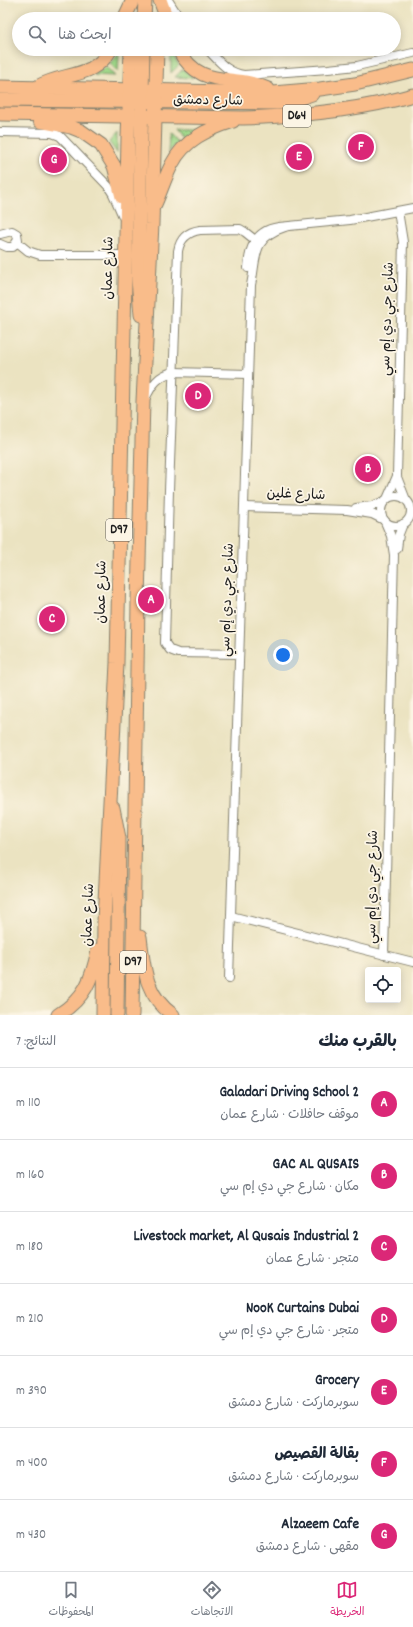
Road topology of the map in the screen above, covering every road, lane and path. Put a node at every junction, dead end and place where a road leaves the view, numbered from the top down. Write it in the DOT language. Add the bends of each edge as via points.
graph roads {
  1 [pos="133,0"];
  2 [pos="145,0"];
  3 [pos="159,0"];
  4 [pos="168,0"];
  5 [pos="127,12"];
  6 [pos="133,12"];
  7 [pos="144,12"];
  8 [pos="158,12"];
  9 [pos="164,12"];
  10 [pos="176,12"];
  11 [pos="413,53"];
  12 [pos="107,56"];
  13 [pos="132,56"];
  14 [pos="142,56"];
  15 [pos="157,56"];
  16 [pos="183,56"];
  17 [pos="214,56"];
  18 [pos="400,56"];
  19 [pos="401,56"];
  20 [pos="413,70"];
  21 [pos="0,87"];
  22 [pos="35,88"];
  23 [pos="320,89"];
  24 [pos="273,93"];
  25 [pos="413,95"];
  26 [pos="155,97"];
  27 [pos="0,100"];
  28 [pos="138,105"];
  29 [pos="0,114"];
  30 [pos="27,115"];
  31 [pos="243,118"];
  32 [pos="0,132"];
  33 [pos="127,207"];
  34 [pos="153,207"];
  35 [pos="413,208"];
  36 [pos="398,211"];
  37 [pos="126,226"];
  38 [pos="285,227"];
  39 [pos="0,234"];
  40 [pos="255,240"];
  41 [pos="17,242"];
  42 [pos="0,244"];
  43 [pos="126,256"];
  44 [pos="251,285"];
  45 [pos="146,334"];
  46 [pos="174,372"];
  47 [pos="248,374"];
  48 [pos="143,401"];
  49 [pos="397,476"];
  50 [pos="386,500"];
  51 [pos="409,502"];
  52 [pos="244,507"];
  53 [pos="348,510"];
  54 [pos="385,521"];
  55 [pos="408,521"];
  56 [pos="394,555"];
  57 [pos="239,654"];
  58 [pos="110,797"];
  59 [pos="133,914"];
  60 [pos="231,916"];
  61 [pos="104,921"];
  62 [pos="384,954"];
  63 [pos="413,962"];
  64 [pos="229,978"];
  65 [pos="58,1015"];
  66 [pos="103,1015"];
  67 [pos="117,1015"];
  68 [pos="132,1015"];
  69 [pos="173,1015"];
  1 -- 5 [label="main road"];
  1 -- 6 [label="main road"];
  2 -- 7 [label="main road"];
  3 -- 8 [label="main road"];
  3 -- 9 [label="main road"];
  4 -- 10 [label="street"];
  11 -- 19 [label="street"];
  12 -- 22 [label="main road" via="84,72 55,79"];
  13 -- 28 [label="main road, شارع عمان / D97"];
  14 -- 28 [label="main road"];
  15 -- 26 [label="main road, شارع عمان / D97"];
  16 -- 24 [label="main road" via="205,75 254,84"];
  17 -- 18 [label="street" via="226,69 244,75 328,70"];
  20 -- 23 [label="main road, شارع دمشق / D64" via="355,84"];
  21 -- 22 [label="main road, شارع دمشق / D64"];
  22 -- 28 [label="main road, شارع دمشق / D64"];
  23 -- 24 [label="main road, شارع دمشق / D64"];
  23 -- 26 [label="main road" via="306,97 284,102"];
  24 -- 26 [label="main road, شارع دمشق / D64"];
  25 -- 31 [label="main road, شارع دمشق / D64" via="364,107 322,113"];
  26 -- 28 [label="main road, شارع دمشق / D64"];
  26 -- 28 [label="main road, شارع عمان / D97"];
  27 -- 28 [label="main road"];
  28 -- 30 [label="main road, شارع دمشق / D64"];
  28 -- 31 [label="main road, شارع دمشق / D64"];
  28 -- 33 [label="main road, شارع عمان / D97"];
  28 -- 34 [label="main road, شارع عمان / D97"];
  28 -- 45 [label="main road" via="138,280 139,304"];
  29 -- 30 [label="main road, شارع دمشق / D64"];
  30 -- 33 [label="main road" via="81,130 101,145 114,166 120,192"];
  31 -- 34 [label="main road" via="210,130 184,146 172,164"];
  32 -- 37 [label="street" via="52,133 60,136 111,190"];
  33 -- 37 [label="main road, شارع عمان / D97"];
  34 -- 45 [label="main road, شارع عمان / D97"];
  35 -- 36 [label="street, شارع جي دي إم سي"];
  36 -- 38 [label="street, شارع جي دي إم سي" via="343,221"];
  36 -- 49 [label="street, شارع جي دي إم سي" via="403,242"];
  37 -- 43 [label="main road, شارع عمان / D97"];
  38 -- 40 [label="street, شارع جي دي إم سي" via="268,230"];
  38 -- 44 [label="street, شارع جي دي إم سي" via="266,237 258,248"];
  39 -- 41 [label="street" via="9,230 14,232 18,237"];
  40 -- 44 [label="street, شارع جي دي إم سي" via="249,256 248,273"];
  40 -- 46 [label="street" via="245,232 235,229 194,231 181,241 178,251"];
  41 -- 42 [label="street" via="10,247"];
  41 -- 43 [label="street" via="28,251 40,255"];
  43 -- 58 [label="main road, شارع عمان / D97" via="117,663"];
  44 -- 47 [label="street, شارع جي دي إم سي"];
  45 -- 48 [label="main road, شارع عمان / D97"];
  46 -- 47 [label="street"];
  46 -- 48 [label="street" via="159,378"];
  46 -- 57 [label="street" via="165,643 170,650 178,653"];
  47 -- 52 [label="street, شارع جي دي إم سي"];
  48 -- 59 [label="main road, شارع عمان / D97"];
  49 -- 50 [label="street, شارع جي دي إم سي"];
  49 -- 51 [label="street, شارع جي دي إم سي"];
  50 -- 51 [label="street, شارع غلين" via="397,496"];
  50 -- 53 [label="street, شارع غلين" via="372,506"];
  50 -- 54 [label="street" via="382,504 381,513"];
  51 -- 55 [label="street" via="411,513"];
  52 -- 53 [label="street, شارع غلين"];
  52 -- 57 [label="street, شارع جي دي إم سي"];
  53 -- 54 [label="street, شارع غلين" via="372,514"];
  54 -- 55 [label="street, شارع غلين" via="396,526"];
  54 -- 56 [label="street, شارع جي دي إم سي" via="392,536"];
  55 -- 56 [label="street, شارع جي دي إم سي" via="399,534"];
  56 -- 62 [label="street, شارع جي دي إم سي"];
  57 -- 60 [label="street, شارع جي دي إم سي"];
  58 -- 61 [label="main road, شارع عمان / D97"];
  58 -- 67 [label="main road" via="119,838"];
  59 -- 68 [label="main road, شارع عمان / D97"];
  59 -- 69 [label="main road" via="138,926 146,980 160,1004"];
  60 -- 62 [label="street, شارع جي دي إم سي"];
  60 -- 64 [label="street, شارع جي دي إم سي"];
  61 -- 65 [label="main road" via="94,972 88,985 78,999"];
  61 -- 66 [label="main road, شارع عمان / D97"];
  62 -- 63 [label="street, شارع جي دي إم سي"];
}
